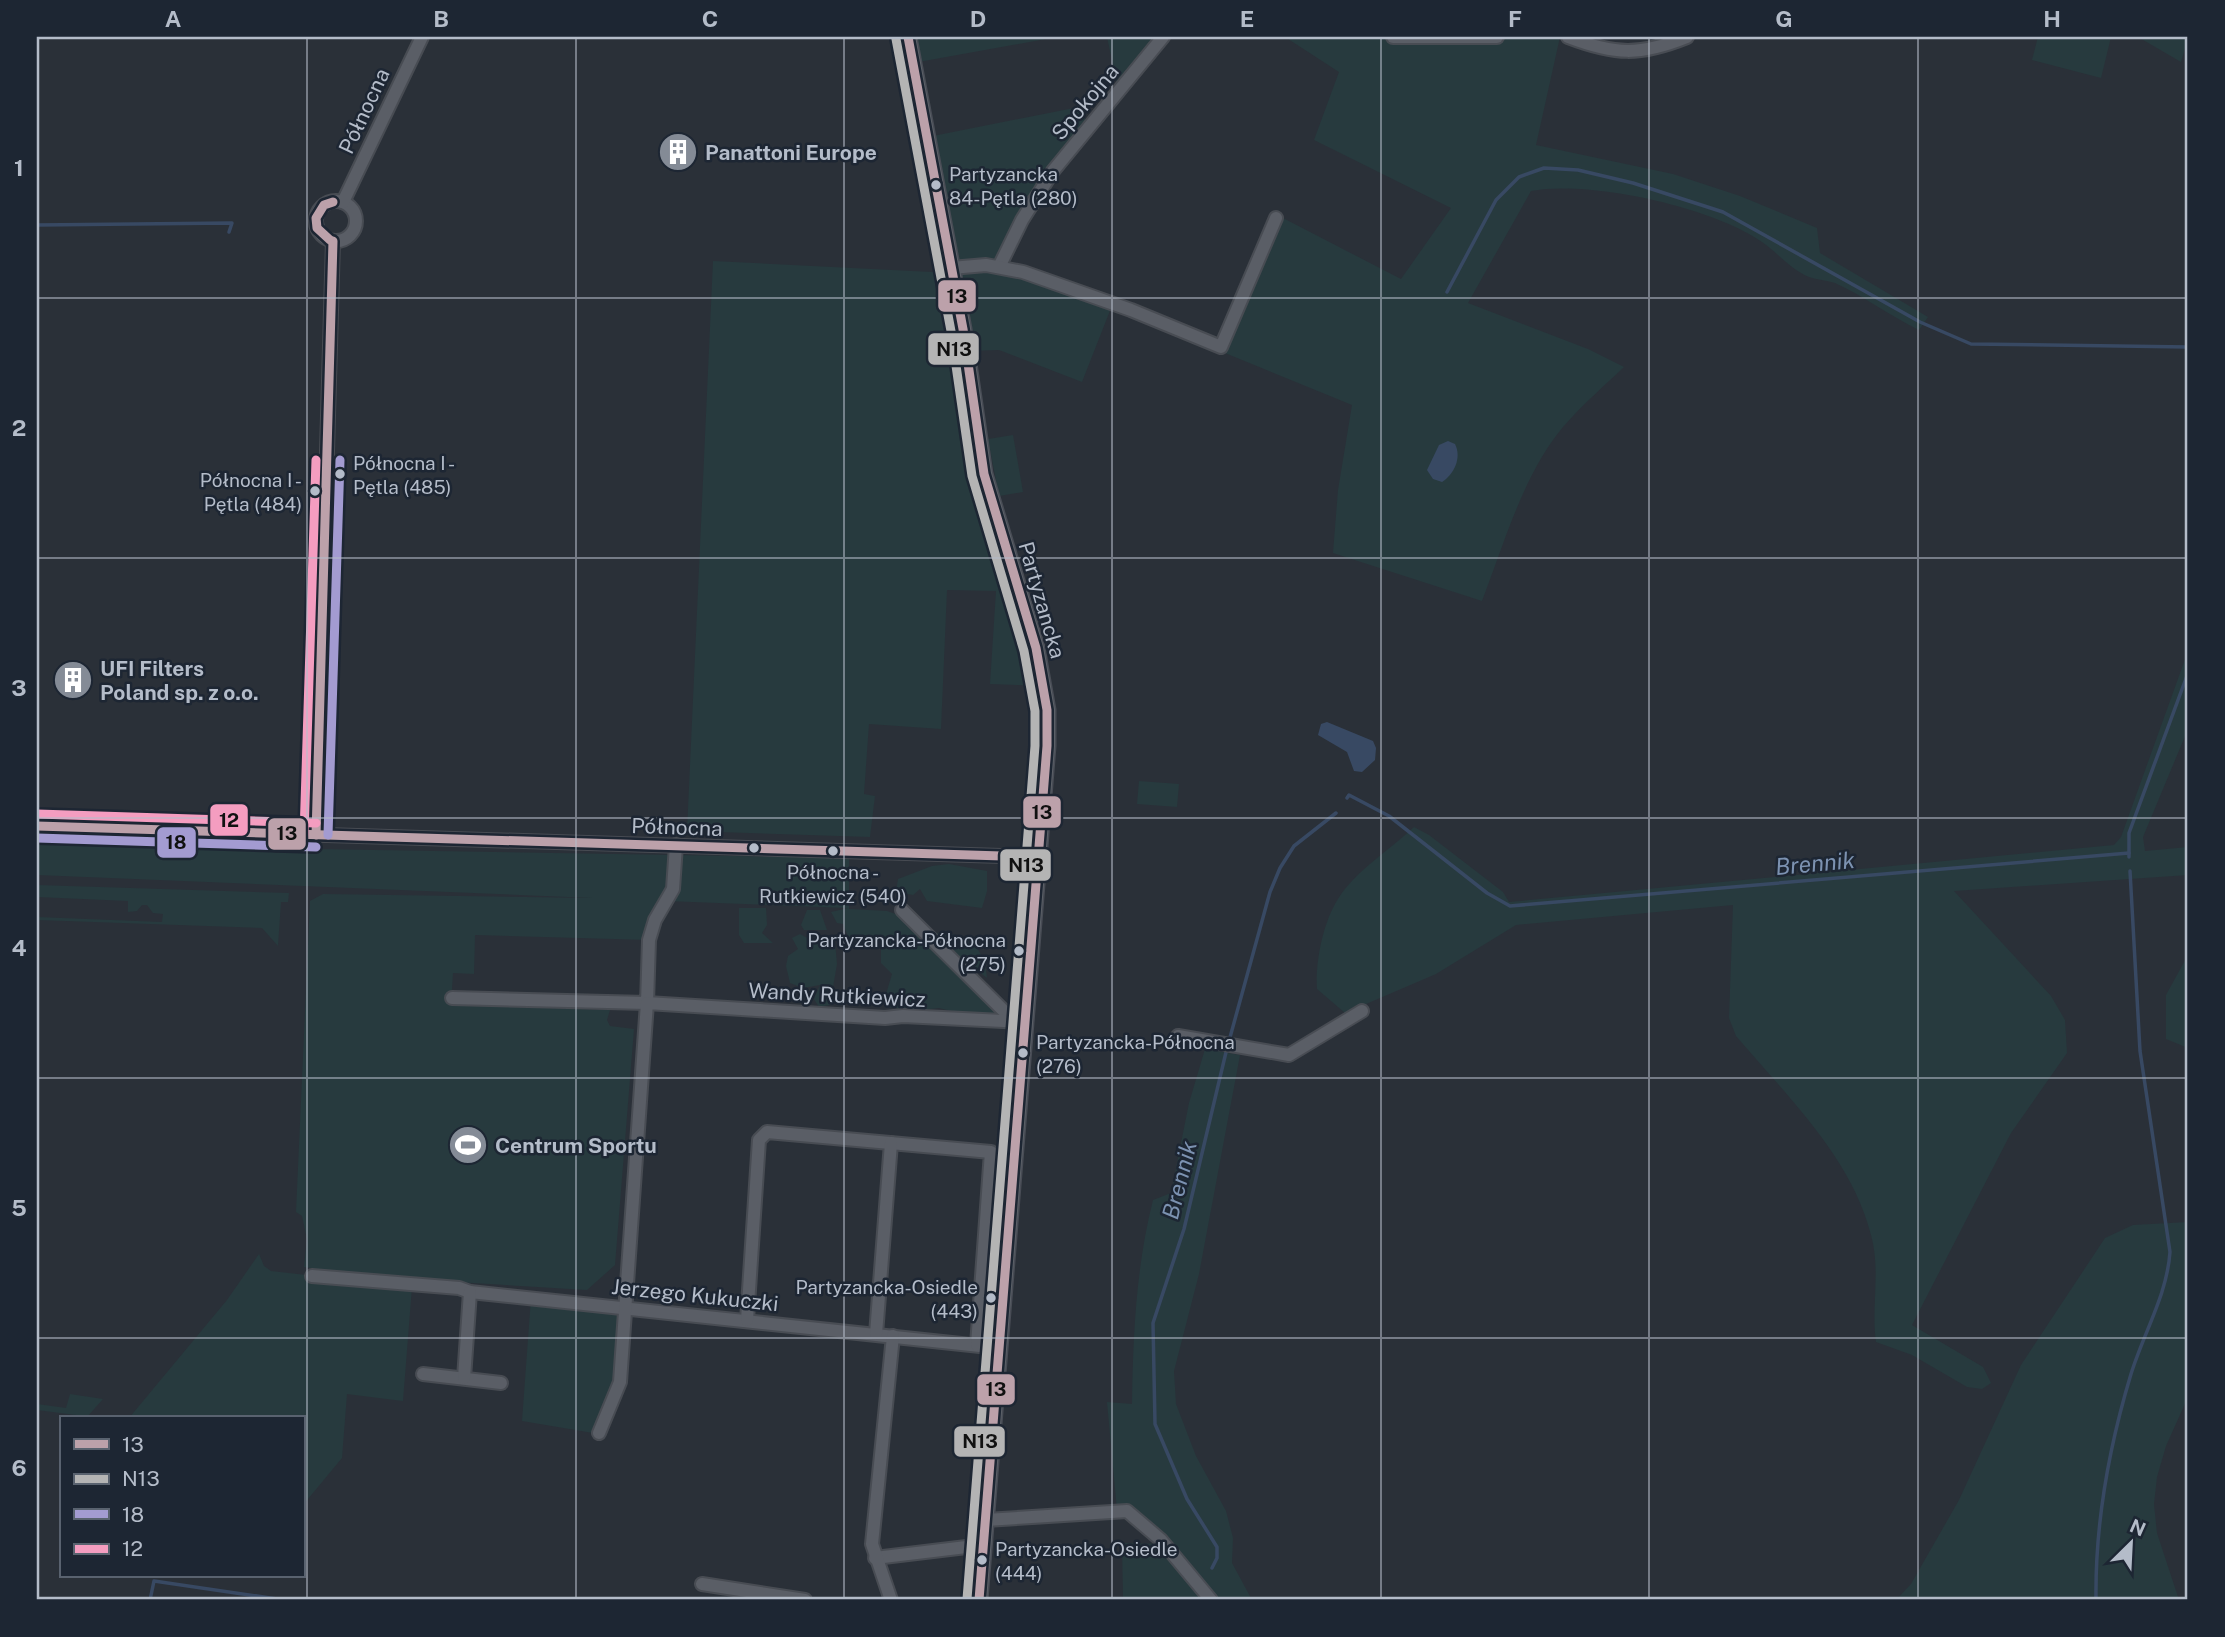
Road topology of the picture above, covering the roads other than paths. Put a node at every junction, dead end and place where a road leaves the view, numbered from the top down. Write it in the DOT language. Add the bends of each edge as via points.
graph roads {
  1 [pos="422,37"];
  2 [pos="908,37"];
  3 [pos="1163,37"];
  4 [pos="1393,37"];
  5 [pos="1497,37"];
  6 [pos="1568,37"];
  7 [pos="1686,37"];
  8 [pos="343,202"];
  9 [pos="1276,218"];
  10 [pos="333,241"];
  11 [pos="999,267"];
  12 [pos="951,268"];
  13 [pos="37,826"];
  14 [pos="316,835"];
  15 [pos="676,845"];
  16 [pos="1036,857"];
  17 [pos="902,910"];
  18 [pos="452,998"];
  19 [pos="647,1003"];
  20 [pos="1362,1011"];
  21 [pos="1019,1021"];
  22 [pos="1178,1036"];
  23 [pos="891,1143"];
  24 [pos="312,1276"];
  25 [pos="470,1292"];
  26 [pos="625,1307"];
  27 [pos="747,1320"];
  28 [pos="876,1334"];
  29 [pos="892,1336"];
  30 [pos="977,1345"];
  31 [pos="999,1348"];
  32 [pos="423,1374"];
  33 [pos="464,1378"];
  34 [pos="501,1383"];
  35 [pos="599,1433"];
  36 [pos="986,1520"];
  37 [pos="983,1545"];
  38 [pos="876,1558"];
  39 [pos="702,1584"];
  40 [pos="806,1600"];
  41 [pos="891,1600"];
  42 [pos="979,1600"];
  43 [pos="1211,1600"];
  1 -- 8 [label="street, Północna"];
  2 -- 12 [label="main road, Partyzancka"];
  3 -- 11 [label="street, Spokojna" via="1052,171"];
  4 -- 5 [label="street"];
  6 -- 7 [label="street" via="1594,46 1646,52"];
  8 -- 10 [label="street" via="353,210 354,229 346,239"];
  8 -- 10 [label="street" via="324,205 317,216 321,235"];
  9 -- 11 [label="street" via="1221,347 1090,295"];
  10 -- 14 [label="street"];
  11 -- 12 [label="street"];
  12 -- 16 [label="main road, Partyzancka" via="984,474 1036,648 1046,701 1047,742"];
  13 -- 14 [label="street, Północna"];
  14 -- 15 [label="street, Północna"];
  15 -- 16 [label="street, Północna"];
  15 -- 19 [label="street" via="674,882 649,940"];
  16 -- 21 [label="main road, Partyzancka"];
  17 -- 21 [label="street"];
  18 -- 19 [label="street, Wandy Rutkiewicz"];
  19 -- 21 [label="street, Wandy Rutkiewicz"];
  19 -- 26 [label="street"];
  20 -- 22 [label="street" via="1289,1055"];
  21 -- 31 [label="main road, Partyzancka"];
  23 -- 27 [label="street" via="767,1132 759,1140"];
  23 -- 28 [label="street"];
  23 -- 30 [label="street" via="990,1152"];
  24 -- 25 [label="street, Jerzego Kukuczki"];
  25 -- 26 [label="street, Jerzego Kukuczki"];
  25 -- 33 [label="street"];
  26 -- 27 [label="street, Jerzego Kukuczki"];
  26 -- 35 [label="street" via="620,1382"];
  27 -- 28 [label="street, Jerzego Kukuczki"];
  28 -- 29 [label="street, Jerzego Kukuczki"];
  29 -- 30 [label="street, Jerzego Kukuczki"];
  29 -- 38 [label="street" via="872,1544"];
  30 -- 31 [label="street, Jerzego Kukuczki"];
  31 -- 36 [label="main road, Partyzancka"];
  32 -- 33 [label="street"];
  33 -- 34 [label="street"];
  36 -- 37 [label="main road, Partyzancka"];
  36 -- 43 [label="street" via="1117,1510 1133,1514"];
  37 -- 38 [label="street"];
  37 -- 42 [label="main road, Partyzancka"];
  38 -- 41 [label="street"];
  39 -- 40 [label="street"];
}
